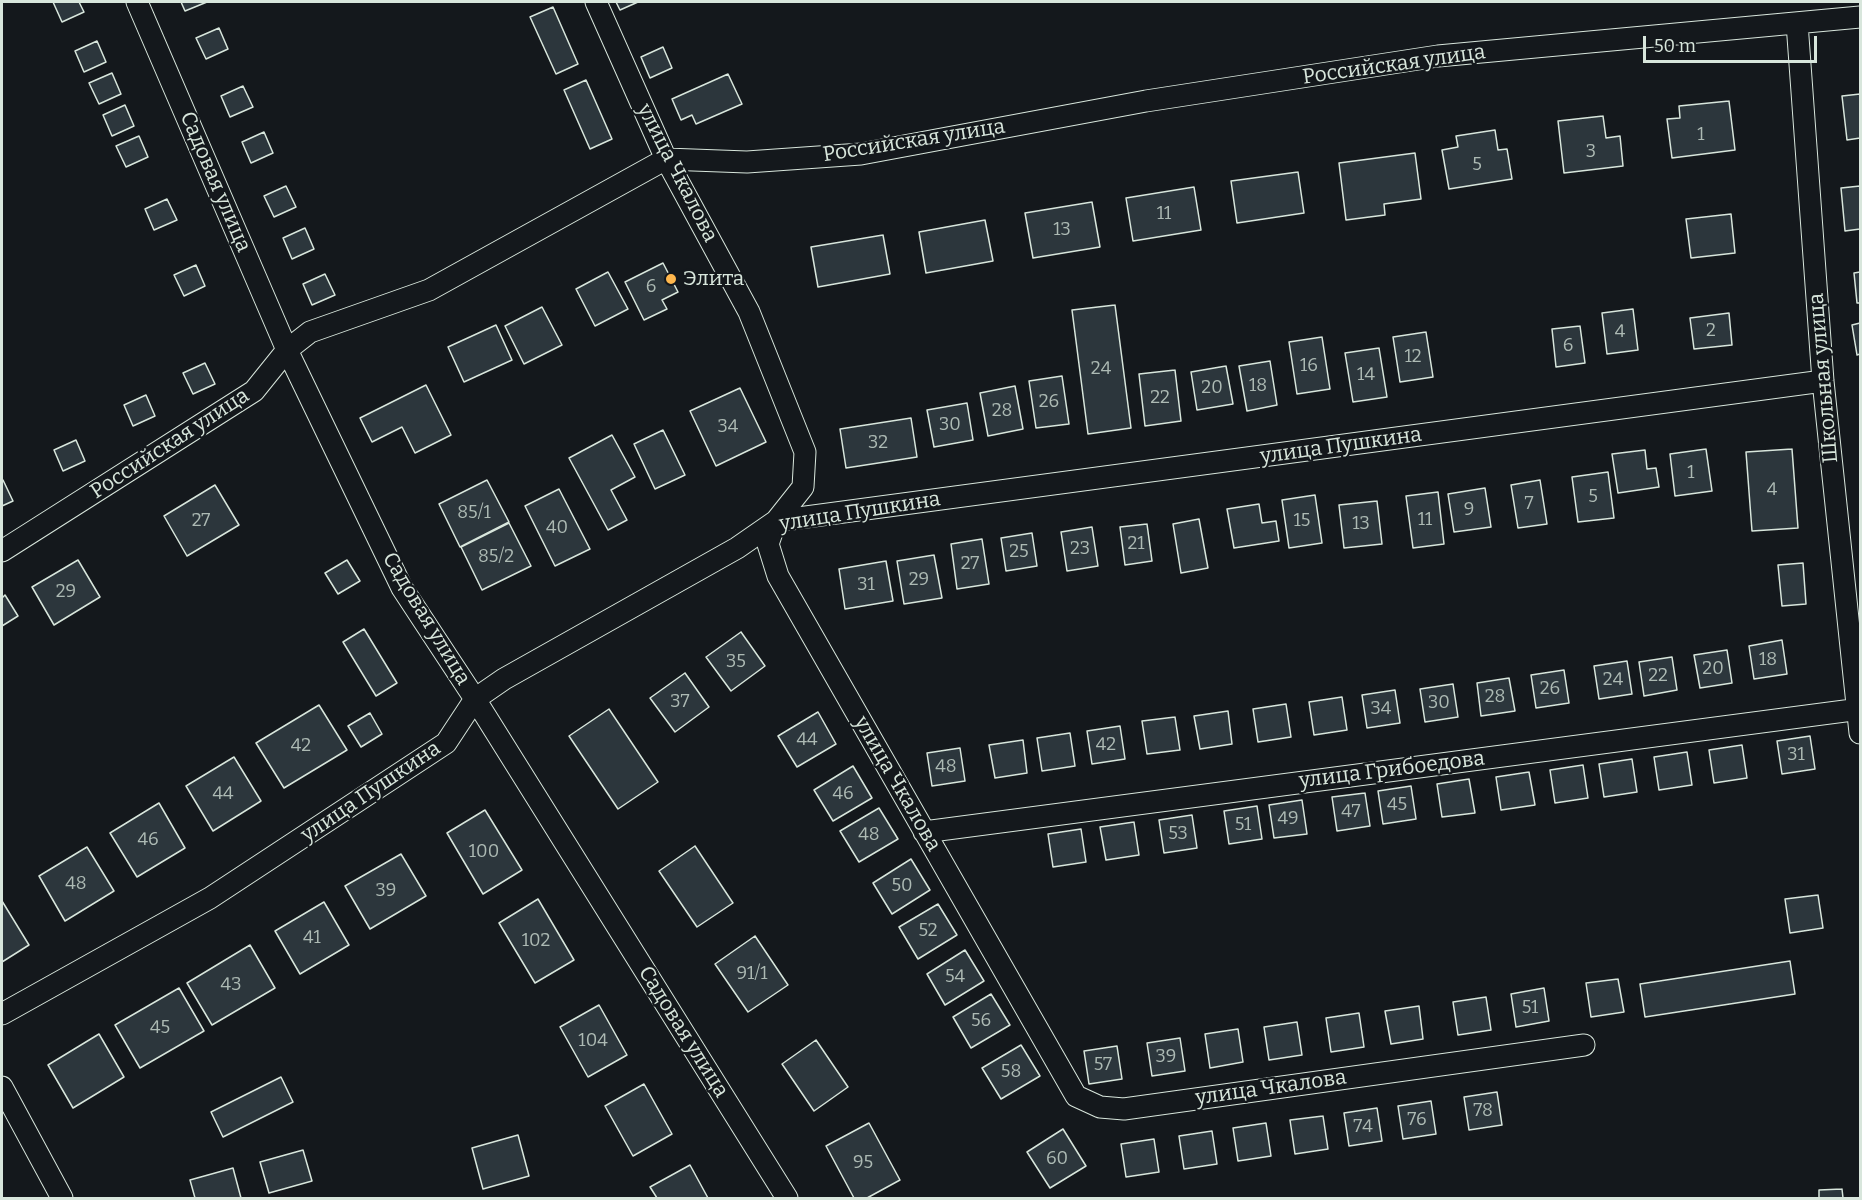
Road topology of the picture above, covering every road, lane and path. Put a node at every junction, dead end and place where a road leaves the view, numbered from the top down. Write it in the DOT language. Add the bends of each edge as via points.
graph roads {
  1 [pos="137,2"];
  2 [pos="596,2"];
  3 [pos="1860,17"];
  4 [pos="1797,23"];
  5 [pos="666,159"];
  6 [pos="287,350"];
  7 [pos="1823,381"];
  8 [pos="776,521"];
  9 [pos="2,551"];
  10 [pos="475,699"];
  11 [pos="1860,709"];
  12 [pos="1860,733"];
  13 [pos="924,832"];
  14 [pos="2,1014"];
  15 [pos="1584,1045"];
  16 [pos="2,1087"];
  17 [pos="62,1198"];
  18 [pos="787,1198"];
  1 -- 6 [label="street, Садовая улица"];
  2 -- 5 [label="street, улица Чкалова"];
  3 -- 4 [label="street, Российская улица"];
  4 -- 5 [label="street, Российская улица" via="1438,56 1146,100 861,154 747,162"];
  4 -- 7 [label="street, Школьная улица"];
  5 -- 6 [label="street, Российская улица" via="429,290 310,332"];
  5 -- 8 [label="street, улица Чкалова" via="749,312 806,452 803,487"];
  6 -- 9 [label="street, Российская улица" via="254,391"];
  6 -- 10 [label="street, Садовая улица" via="402,588"];
  7 -- 8 [label="street, улица Пушкина"];
  7 -- 11 [label="street, Школьная улица"];
  8 -- 10 [label="street, улица Пушкина" via="737,548"];
  8 -- 13 [label="street, улица Чкалова" via="768,544 778,576"];
  10 -- 14 [label="street, улица Пушкина" via="446,743 210,898"];
  10 -- 18 [label="street, Садовая улица"];
  11 -- 12 [label="street, Школьная улица"];
  11 -- 13 [label="street, улица Грибоедова"];
  13 -- 15 [label="street, улица Чкалова" via="1076,1096 1100,1107 1124,1108"];
  16 -- 17 [label="street"];
}
